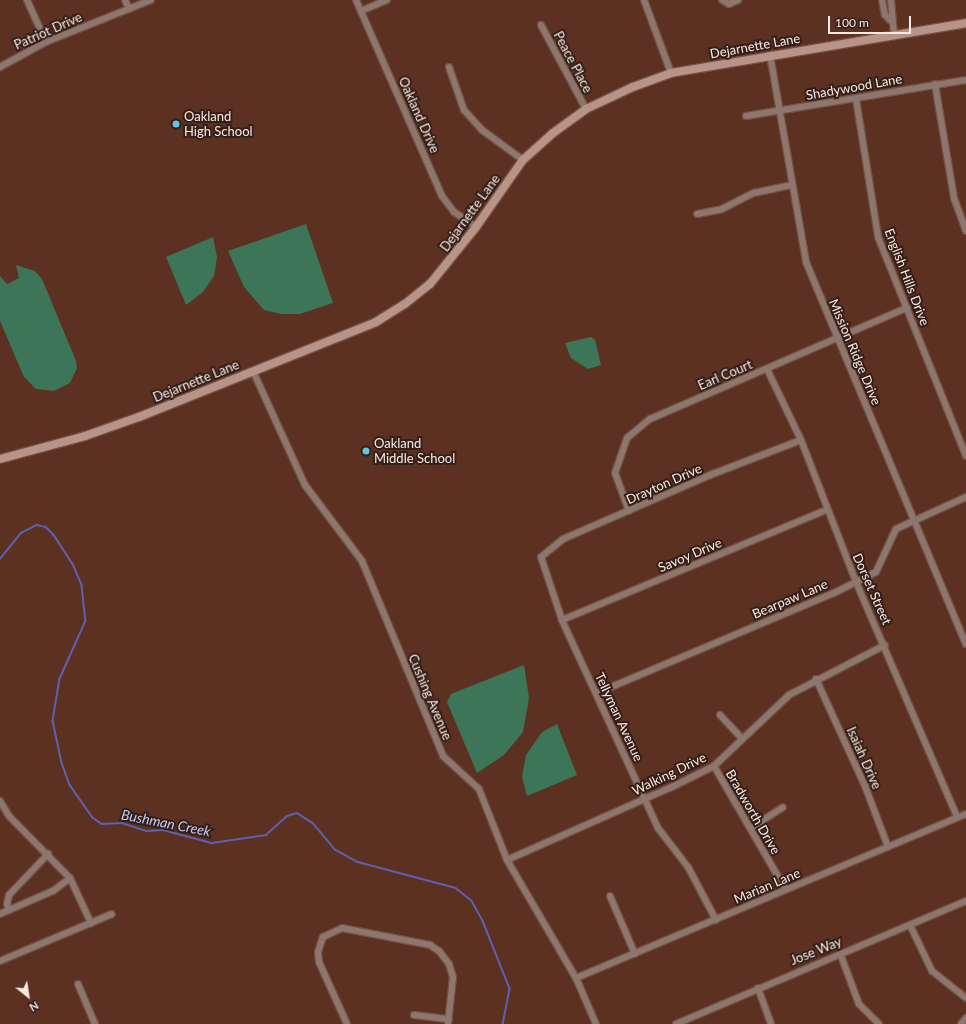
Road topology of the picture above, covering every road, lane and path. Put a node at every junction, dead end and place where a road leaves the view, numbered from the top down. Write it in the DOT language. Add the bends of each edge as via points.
graph roads {
  1 [pos="27,0"];
  2 [pos="125,0"];
  3 [pos="151,0"];
  4 [pos="356,0"];
  5 [pos="387,0"];
  6 [pos="644,0"];
  7 [pos="722,0"];
  8 [pos="738,0"];
  9 [pos="882,0"];
  10 [pos="891,0"];
  11 [pos="129,9"];
  12 [pos="361,11"];
  13 [pos="892,21"];
  14 [pos="966,24"];
  15 [pos="541,25"];
  16 [pos="894,34"];
  17 [pos="46,42"];
  18 [pos="770,56"];
  19 [pos="0,67"];
  20 [pos="449,67"];
  21 [pos="671,73"];
  22 [pos="966,80"];
  23 [pos="935,84"];
  24 [pos="856,99"];
  25 [pos="586,110"];
  26 [pos="780,111"];
  27 [pos="746,116"];
  28 [pos="523,160"];
  29 [pos="792,185"];
  30 [pos="697,214"];
  31 [pos="476,227"];
  32 [pos="966,231"];
  33 [pos="907,308"];
  34 [pos="837,339"];
  35 [pos="767,369"];
  36 [pos="253,371"];
  37 [pos="801,440"];
  38 [pos="966,456"];
  39 [pos="0,459"];
  40 [pos="966,497"];
  41 [pos="826,510"];
  42 [pos="628,512"];
  43 [pos="914,521"];
  44 [pos="541,557"];
  45 [pos="856,582"];
  46 [pos="562,620"];
  47 [pos="966,644"];
  48 [pos="885,645"];
  49 [pos="816,679"];
  50 [pos="597,693"];
  51 [pos="720,715"];
  52 [pos="742,739"];
  53 [pos="714,766"];
  54 [pos="645,799"];
  55 [pos="0,801"];
  56 [pos="783,807"];
  57 [pos="966,814"];
  58 [pos="958,817"];
  59 [pos="751,828"];
  60 [pos="888,847"];
  61 [pos="48,854"];
  62 [pos="507,860"];
  63 [pos="70,878"];
  64 [pos="786,890"];
  65 [pos="610,896"];
  66 [pos="966,901"];
  67 [pos="9,910"];
  68 [pos="0,914"];
  69 [pos="112,914"];
  70 [pos="716,920"];
  71 [pos="91,923"];
  72 [pos="910,925"];
  73 [pos="840,953"];
  74 [pos="635,954"];
  75 [pos="0,961"];
  76 [pos="576,978"];
  77 [pos="78,984"];
  78 [pos="758,988"];
  79 [pos="966,998"];
  80 [pos="414,1015"];
  81 [pos="966,1018"];
  82 [pos="449,1021"];
  83 [pos="95,1024"];
  84 [pos="347,1024"];
  85 [pos="596,1024"];
  86 [pos="676,1024"];
  87 [pos="771,1024"];
  88 [pos="879,1024"];
  89 [pos="961,1024"];
  1 -- 17 [label="street"];
  2 -- 11 [label="street"];
  3 -- 11 [label="street, Patriot Drive"];
  4 -- 12 [label="street, Oakland Drive"];
  5 -- 12 [label="street"];
  6 -- 21 [label="street"];
  7 -- 8 [label="street" via="729,4"];
  9 -- 13 [label="street" via="885,15"];
  10 -- 13 [label="street" via="894,13"];
  11 -- 17 [label="street, Patriot Drive"];
  12 -- 31 [label="street, Oakland Drive" via="442,196 454,212"];
  13 -- 16 [label="street"];
  14 -- 16 [label="main road, Dejarnette Lane"];
  15 -- 25 [label="street, Peace Place"];
  16 -- 18 [label="main road, Dejarnette Lane"];
  17 -- 19 [label="street, Patriot Drive"];
  18 -- 21 [label="main road, Dejarnette Lane"];
  18 -- 26 [label="street, Mission Ridge Drive"];
  20 -- 28 [label="street" via="464,110 482,130"];
  21 -- 25 [label="main road, Dejarnette Lane" via="633,87"];
  22 -- 23 [label="street, Shadywood Lane"];
  23 -- 24 [label="street, Shadywood Lane"];
  23 -- 32 [label="street" via="954,198"];
  24 -- 26 [label="street, Shadywood Lane"];
  24 -- 33 [label="street, English Hills Drive" via="878,237"];
  25 -- 28 [label="main road, Dejarnette Lane" via="552,132"];
  26 -- 27 [label="street, Shadywood Lane"];
  26 -- 29 [label="street, Mission Ridge Drive"];
  28 -- 31 [label="main road, Dejarnette Lane"];
  29 -- 30 [label="street" via="754,192 722,209"];
  29 -- 34 [label="street, Mission Ridge Drive" via="806,262"];
  31 -- 36 [label="main road, Dejarnette Lane" via="430,284 404,304 376,322"];
  33 -- 34 [label="street, Earl Court"];
  33 -- 38 [label="street, English Hills Drive"];
  34 -- 35 [label="street, Earl Court"];
  34 -- 43 [label="street, Mission Ridge Drive"];
  35 -- 37 [label="street, Dorset Street"];
  35 -- 42 [label="street, Earl Court" via="650,419 627,438 615,473"];
  36 -- 39 [label="main road, Dejarnette Lane" via="85,436"];
  36 -- 62 [label="street, Cushing Avenue" via="305,484 362,561 443,756 479,789"];
  37 -- 41 [label="street, Dorset Street"];
  37 -- 42 [label="street, Drayton Drive" via="710,475"];
  40 -- 43 [label="street, Bearpaw Lane"];
  41 -- 45 [label="street, Dorset Street"];
  41 -- 46 [label="street, Savoy Drive"];
  42 -- 44 [label="street, Drayton Drive" via="563,539"];
  43 -- 45 [label="street, Bearpaw Lane" via="896,529 876,572"];
  43 -- 47 [label="street, Mission Ridge Drive"];
  44 -- 46 [label="street, Tellyman Avenue"];
  45 -- 48 [label="street, Dorset Street"];
  45 -- 50 [label="street, Bearpaw Lane"];
  46 -- 50 [label="street, Tellyman Avenue"];
  48 -- 49 [label="street, Walking Drive"];
  48 -- 58 [label="street, Dorset Street"];
  49 -- 52 [label="street, Walking Drive" via="789,695"];
  49 -- 60 [label="street, Isaiah Drive" via="865,786"];
  50 -- 54 [label="street, Tellyman Avenue"];
  51 -- 52 [label="street"];
  52 -- 53 [label="street, Walking Drive"];
  53 -- 54 [label="street, Walking Drive"];
  53 -- 59 [label="street, Bradworth Drive"];
  54 -- 62 [label="street, Walking Drive"];
  54 -- 70 [label="street, Tellyman Avenue" via="658,828 688,867"];
  55 -- 61 [label="street" via="9,816"];
  56 -- 59 [label="street"];
  57 -- 58 [label="street, Marian Lane"];
  58 -- 60 [label="street, Marian Lane"];
  59 -- 64 [label="street, Bradworth Drive"];
  60 -- 64 [label="street, Marian Lane"];
  61 -- 63 [label="street"];
  61 -- 67 [label="street" via="9,895"];
  62 -- 76 [label="street, Cushing Avenue"];
  63 -- 67 [label="street" via="53,891"];
  63 -- 71 [label="street"];
  64 -- 70 [label="street, Marian Lane"];
  65 -- 74 [label="street"];
  66 -- 72 [label="street, Jose Way"];
  67 -- 68 [label="street"];
  69 -- 71 [label="street"];
  70 -- 74 [label="street, Marian Lane"];
  71 -- 75 [label="street"];
  72 -- 73 [label="street, Jose Way"];
  72 -- 79 [label="street" via="932,972"];
  73 -- 78 [label="street, Jose Way"];
  73 -- 88 [label="street" via="859,1004"];
  74 -- 76 [label="street, Marian Lane"];
  76 -- 85 [label="street, Cushing Avenue"];
  77 -- 83 [label="street"];
  78 -- 86 [label="street, Jose Way"];
  78 -- 87 [label="street"];
  80 -- 82 [label="street"];
  81 -- 89 [label="street"];
  82 -- 84 [label="street" via="453,977 449,964 439,952 430,946 342,928 323,937 318,952 319,962"];
}
